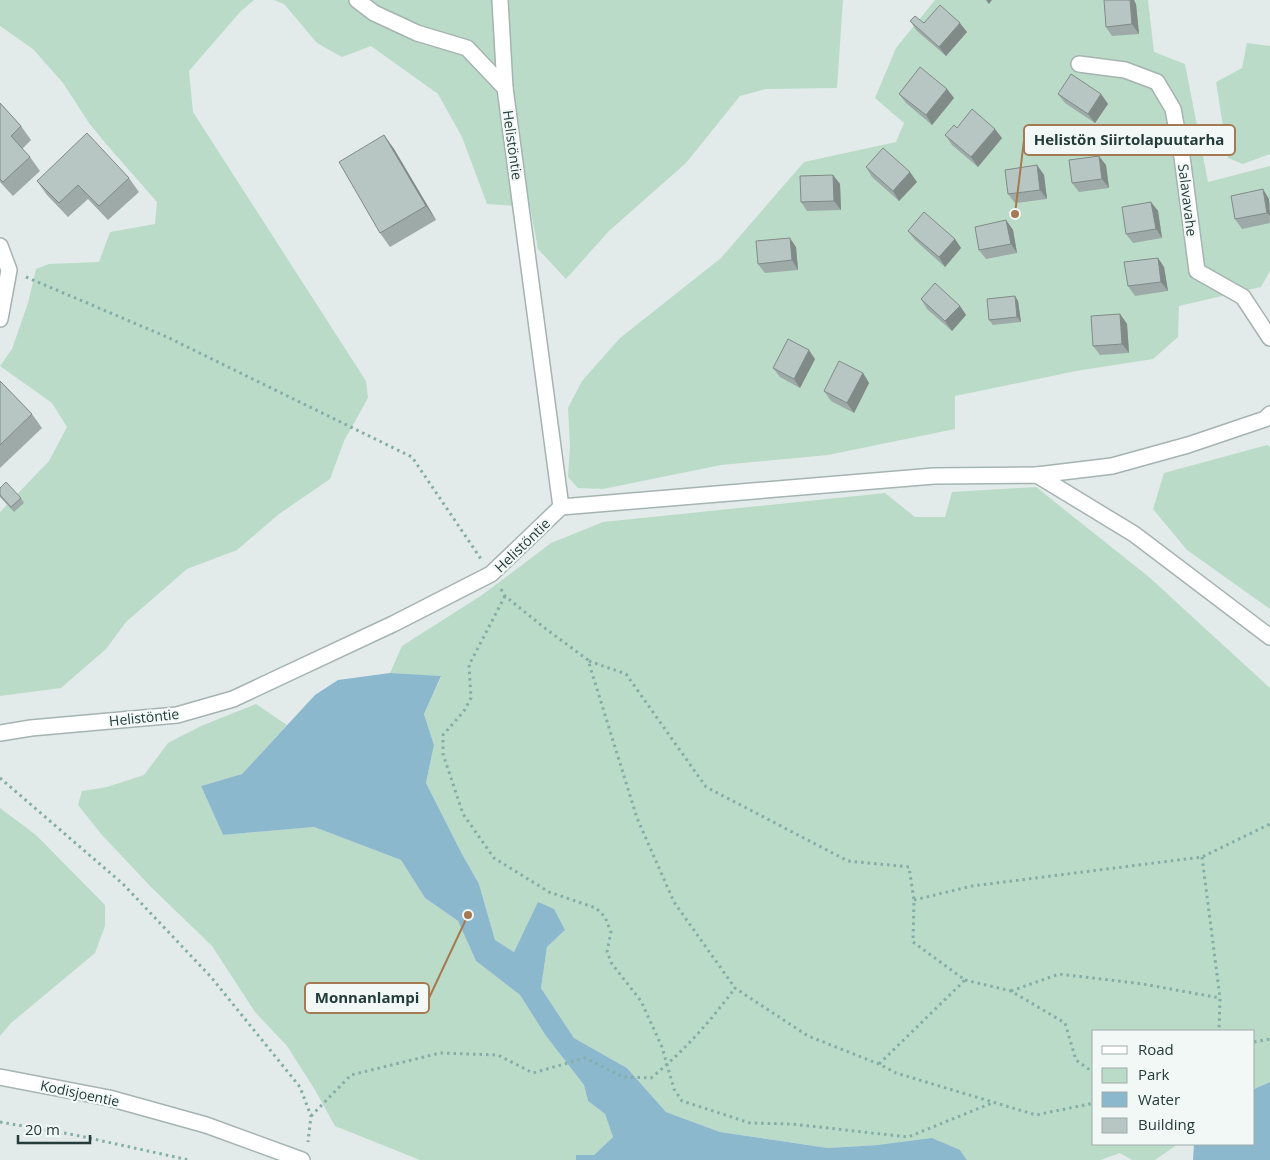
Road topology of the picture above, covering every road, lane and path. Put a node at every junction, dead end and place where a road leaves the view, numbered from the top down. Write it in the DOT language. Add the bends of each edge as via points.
graph roads {
  1 [pos="357,0"];
  2 [pos="500,0"];
  3 [pos="1079,64"];
  4 [pos="505,88"];
  5 [pos="0,246"];
  6 [pos="9,270"];
  7 [pos="0,319"];
  8 [pos="1270,338"];
  9 [pos="1267,417"];
  10 [pos="1037,475"];
  11 [pos="561,507"];
  12 [pos="491,574"];
  13 [pos="505,596"];
  14 [pos="1270,637"];
  15 [pos="588,660"];
  16 [pos="0,733"];
  17 [pos="0,778"];
  18 [pos="1270,824"];
  19 [pos="1202,857"];
  20 [pos="914,900"];
  21 [pos="965,980"];
  22 [pos="735,988"];
  23 [pos="1011,991"];
  24 [pos="1220,998"];
  25 [pos="1219,1030"];
  26 [pos="1270,1039"];
  27 [pos="1255,1042"];
  28 [pos="879,1064"];
  29 [pos="667,1065"];
  30 [pos="1092,1072"];
  31 [pos="0,1077"];
  32 [pos="994,1103"];
  33 [pos="1092,1103"];
  34 [pos="310,1116"];
  35 [pos="0,1122"];
  36 [pos="304,1156"];
  37 [pos="189,1160"];
  1 -- 4 [label="street" via="374,13 417,33 467,48"];
  2 -- 4 [label="street, Helistöntie"];
  3 -- 8 [label="street, Salavavahe" via="1125,70 1156,82 1173,109 1197,271 1243,297"];
  4 -- 11 [label="street, Helistöntie"];
  5 -- 6 [label="street"];
  6 -- 7 [label="street"];
  6 -- 12 [label="path" via="167,337 412,458"];
  9 -- 10 [label="street" via="1112,466"];
  10 -- 11 [label="street" via="934,476"];
  10 -- 14 [label="street" via="1134,534"];
  11 -- 12 [label="street, Helistöntie"];
  12 -- 13 [label="path"];
  12 -- 16 [label="street, Helistöntie" via="394,624 234,699 177,715"];
  13 -- 15 [label="path"];
  13 -- 29 [label="path" via="469,665 471,698 443,735 443,754 463,814 494,858 549,892 596,908 605,917 611,932 606,952 641,1001"];
  15 -- 20 [label="path" via="626,674 706,787 848,860 909,867"];
  15 -- 22 [label="path" via="637,818 674,902"];
  17 -- 34 [label="path" via="123,884 211,977 300,1087"];
  18 -- 19 [label="path"];
  19 -- 20 [label="path" via="972,886"];
  19 -- 24 [label="path"];
  20 -- 21 [label="path" via="913,942"];
  21 -- 23 [label="path"];
  21 -- 28 [label="path"];
  22 -- 28 [label="path" via="808,1036"];
  22 -- 29 [label="path" via="708,1024"];
  23 -- 24 [label="path" via="1059,974"];
  23 -- 30 [label="path" via="1064,1023 1076,1060"];
  24 -- 25 [label="path"];
  26 -- 27 [label="path"];
  28 -- 32 [label="path" via="896,1073"];
  29 -- 32 [label="path" via="674,1090 682,1101 750,1123 792,1124 908,1137"];
  29 -- 34 [label="path" via="651,1078 623,1077 585,1058 533,1073 498,1055 440,1053 351,1075"];
  31 -- 36 [label="street, Kodisjoentie" via="109,1098"];
  32 -- 33 [label="path" via="1036,1115"];
  34 -- 36 [label="path"];
  35 -- 37 [label="path"];
}
